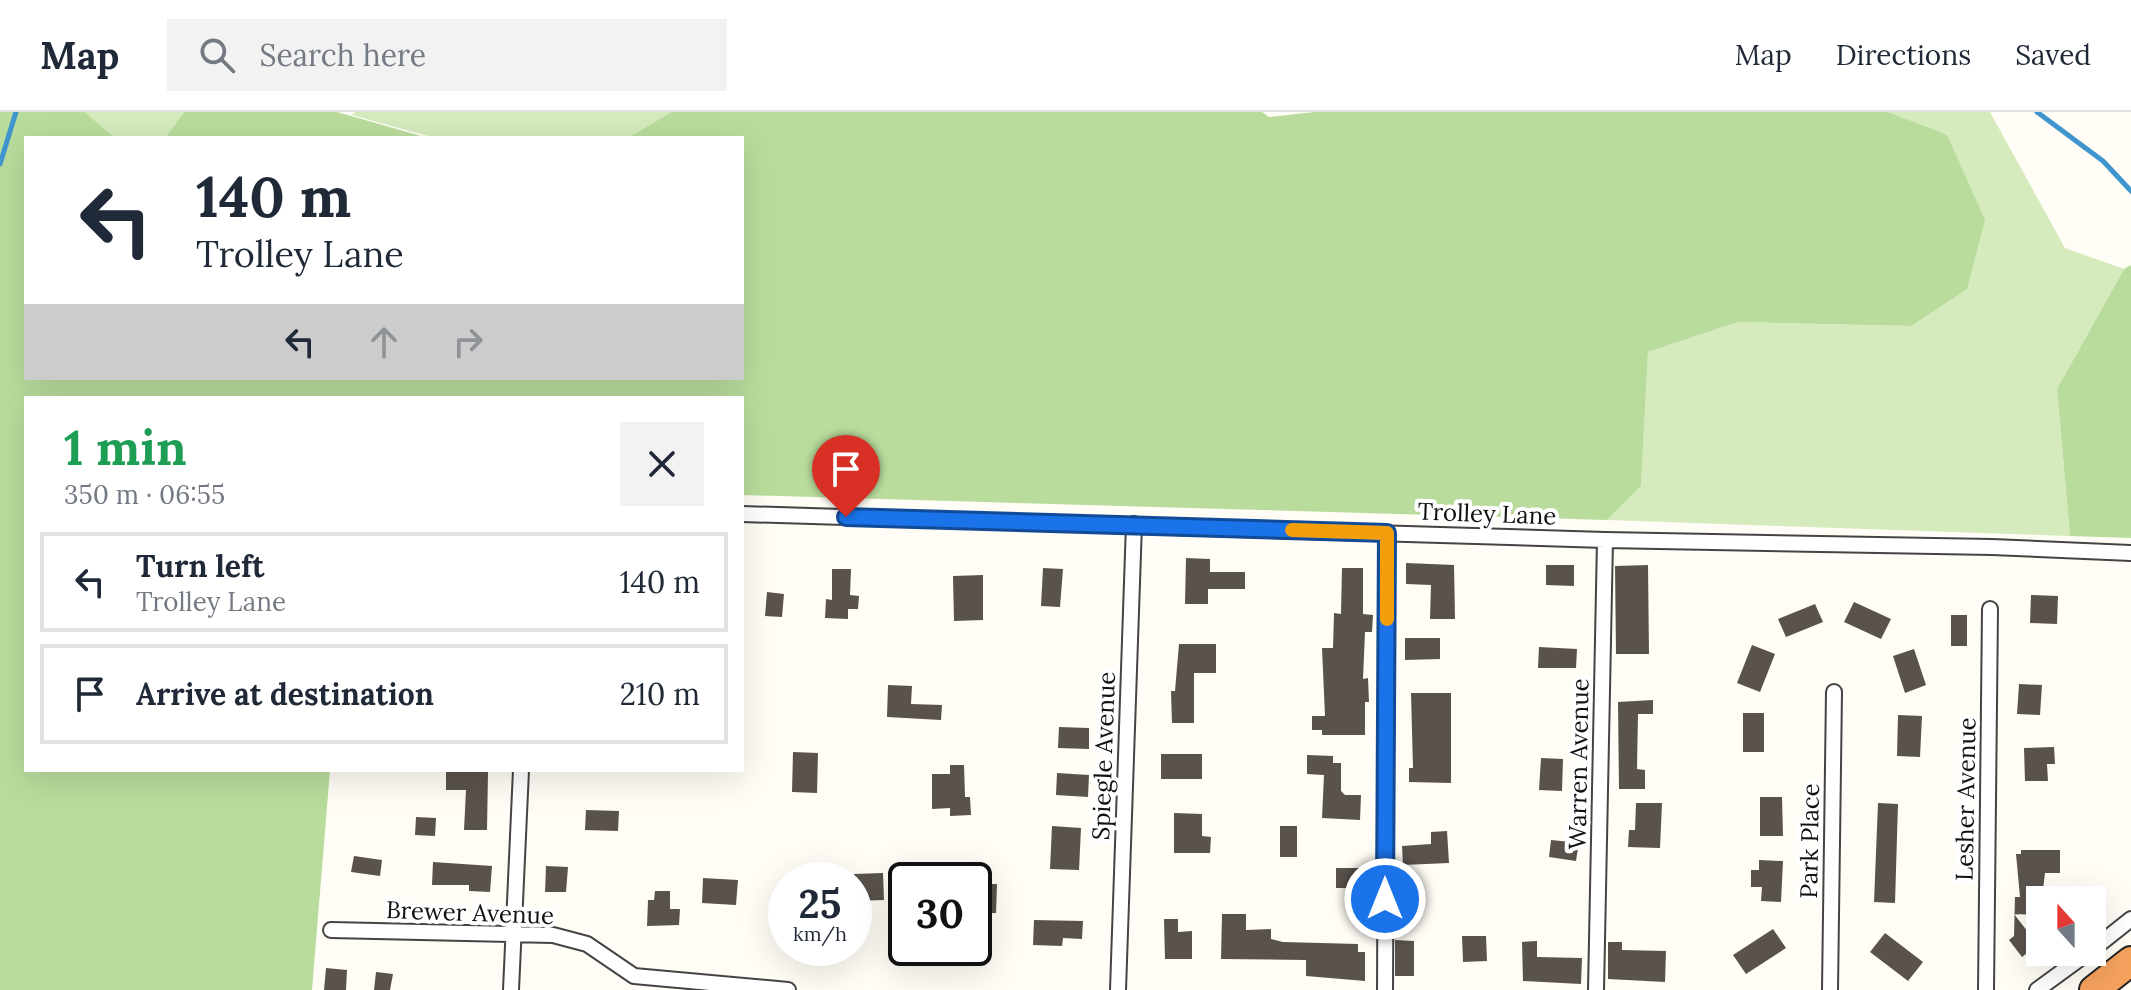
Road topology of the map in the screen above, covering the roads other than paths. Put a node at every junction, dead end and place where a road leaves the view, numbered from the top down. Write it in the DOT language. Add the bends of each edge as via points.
graph roads {
  1 [pos="744,514"];
  2 [pos="1134,524"];
  3 [pos="1387,533"];
  4 [pos="1605,540"];
  5 [pos="2131,553"];
  6 [pos="1990,609"];
  7 [pos="1834,692"];
  8 [pos="521,772"];
  9 [pos="2131,919"];
  10 [pos="331,930"];
  11 [pos="515,936"];
  12 [pos="2106,939"];
  13 [pos="2131,961"];
  14 [pos="2071,966"];
  15 [pos="511,990"];
  16 [pos="788,990"];
  17 [pos="1118,990"];
  18 [pos="1385,990"];
  19 [pos="1596,990"];
  20 [pos="1830,990"];
  21 [pos="1986,990"];
  22 [pos="2037,990"];
  23 [pos="2094,990"];
  1 -- 2 [label="street, Trolley Lane"];
  2 -- 3 [label="street, Trolley Lane"];
  2 -- 17 [label="street, Spiegle Avenue"];
  3 -- 4 [label="street, Trolley Lane"];
  3 -- 18 [label="street"];
  4 -- 5 [label="street, Trolley Lane"];
  4 -- 19 [label="street, Warren Avenue"];
  6 -- 21 [label="street, Lesher Avenue"];
  7 -- 20 [label="street, Park Place"];
  8 -- 11 [label="street"];
  9 -- 12 [label="street"];
  10 -- 11 [label="street, Brewer Avenue"];
  11 -- 15 [label="street"];
  11 -- 16 [label="street, Brewer Avenue" via="553,935 587,944 634,976"];
  13 -- 23 [label="highway"];
  14 -- 22 [label="street"];
}
